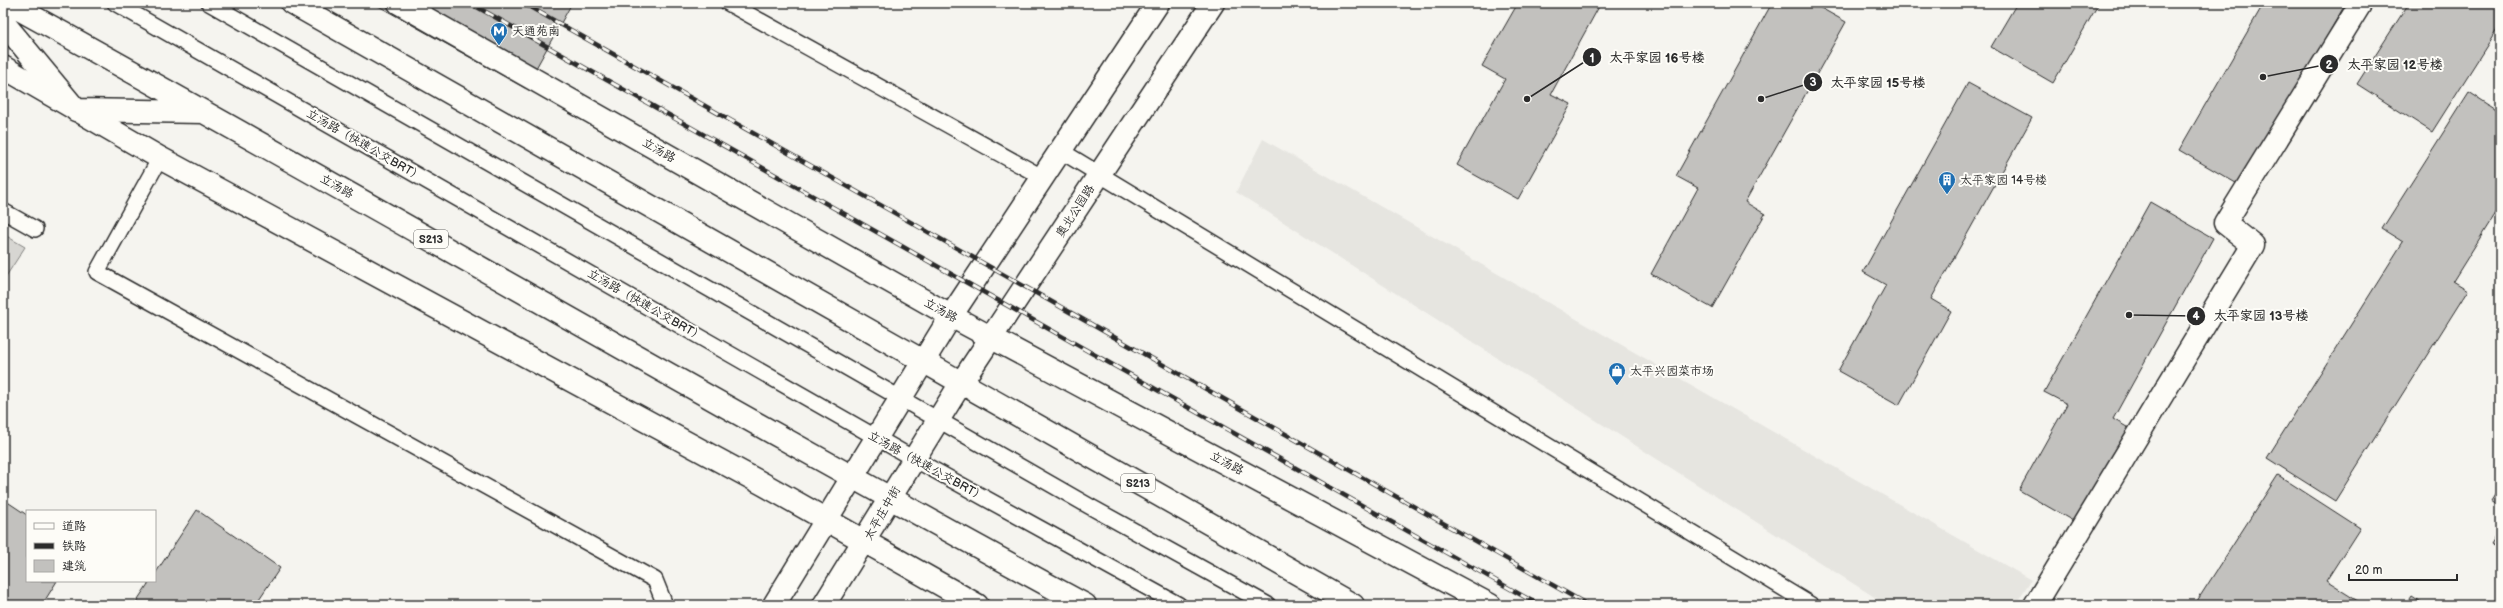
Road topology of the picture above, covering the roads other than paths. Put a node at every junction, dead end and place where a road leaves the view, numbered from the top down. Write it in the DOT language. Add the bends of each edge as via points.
graph roads {
  1 [pos="8,3"];
  2 [pos="115,3"];
  3 [pos="209,3"];
  4 [pos="292,3"];
  5 [pos="399,3"];
  6 [pos="728,3"];
  7 [pos="1158,3"];
  8 [pos="1213,3"];
  9 [pos="2361,3"];
  10 [pos="3,22"];
  11 [pos="3,67"];
  12 [pos="76,110"];
  13 [pos="207,112"];
  14 [pos="1061,151"];
  15 [pos="160,158"];
  16 [pos="1099,174"];
  17 [pos="1040,176"];
  18 [pos="3,211"];
  19 [pos="35,229"];
  20 [pos="951,316"];
  21 [pos="992,336"];
  22 [pos="923,362"];
  23 [pos="961,383"];
  24 [pos="900,398"];
  25 [pos="938,420"];
  26 [pos="877,438"];
  27 [pos="914,459"];
  28 [pos="852,478"];
  29 [pos="890,500"];
  30 [pos="828,521"];
  31 [pos="865,542"];
  32 [pos="665,605"];
  33 [pos="774,605"];
  34 [pos="824,605"];
  35 [pos="977,605"];
  36 [pos="1084,605"];
  37 [pos="1179,605"];
  38 [pos="1268,605"];
  39 [pos="1353,605"];
  40 [pos="1490,605"];
  41 [pos="1810,605"];
  42 [pos="2035,605"];
  1 -- 13 [label="main road, 立汤路 / S213"];
  2 -- 26 [label="lane, 立汤路（快速公交BRT）"];
  3 -- 24 [label="lane"];
  4 -- 22 [label="main road, S213"];
  5 -- 20 [label="main road, 立汤路"];
  6 -- 17 [label="lane"];
  7 -- 14 [label="main road"];
  8 -- 16 [label="main road, 奥北公园路"];
  9 -- 42 [label="main road" via="2225,224 2253,245"];
  10 -- 12 [label="main road"];
  11 -- 12 [label="main road"];
  12 -- 13 [label="main road"];
  12 -- 15 [label="main road"];
  13 -- 28 [label="main road, 立汤路 / S213"];
  14 -- 16 [label="lane"];
  14 -- 20 [label="main road"];
  15 -- 30 [label="main road"];
  15 -- 32 [label="lane" via="97,272 655,580"];
  16 -- 21 [label="main road, 奥北公园路"];
  16 -- 41 [label="lane"];
  18 -- 19 [label="lane"];
  20 -- 21 [label="main road, 立汤路"];
  20 -- 22 [label="main road"];
  21 -- 23 [label="main road, 奥北公园路"];
  21 -- 40 [label="main road, 立汤路"];
  22 -- 23 [label="main road, S213"];
  22 -- 24 [label="main road"];
  23 -- 25 [label="main road, 奥北公园路"];
  23 -- 39 [label="main road, S213"];
  24 -- 25 [label="lane"];
  24 -- 26 [label="main road"];
  25 -- 27 [label="main road, 太平庄中街"];
  25 -- 38 [label="lane"];
  26 -- 27 [label="lane, 立汤路（快速公交BRT）"];
  26 -- 28 [label="main road"];
  27 -- 29 [label="main road, 太平庄中街"];
  27 -- 37 [label="lane, 立汤路（快速公交BRT）"];
  28 -- 29 [label="main road, 立汤路 / S213"];
  28 -- 30 [label="main road"];
  29 -- 31 [label="main road, 太平庄中街"];
  29 -- 36 [label="main road, 立汤路 / S213"];
  30 -- 31 [label="main road"];
  30 -- 33 [label="main road"];
  31 -- 34 [label="main road, 太平庄中街"];
  31 -- 35 [label="main road"];
}
